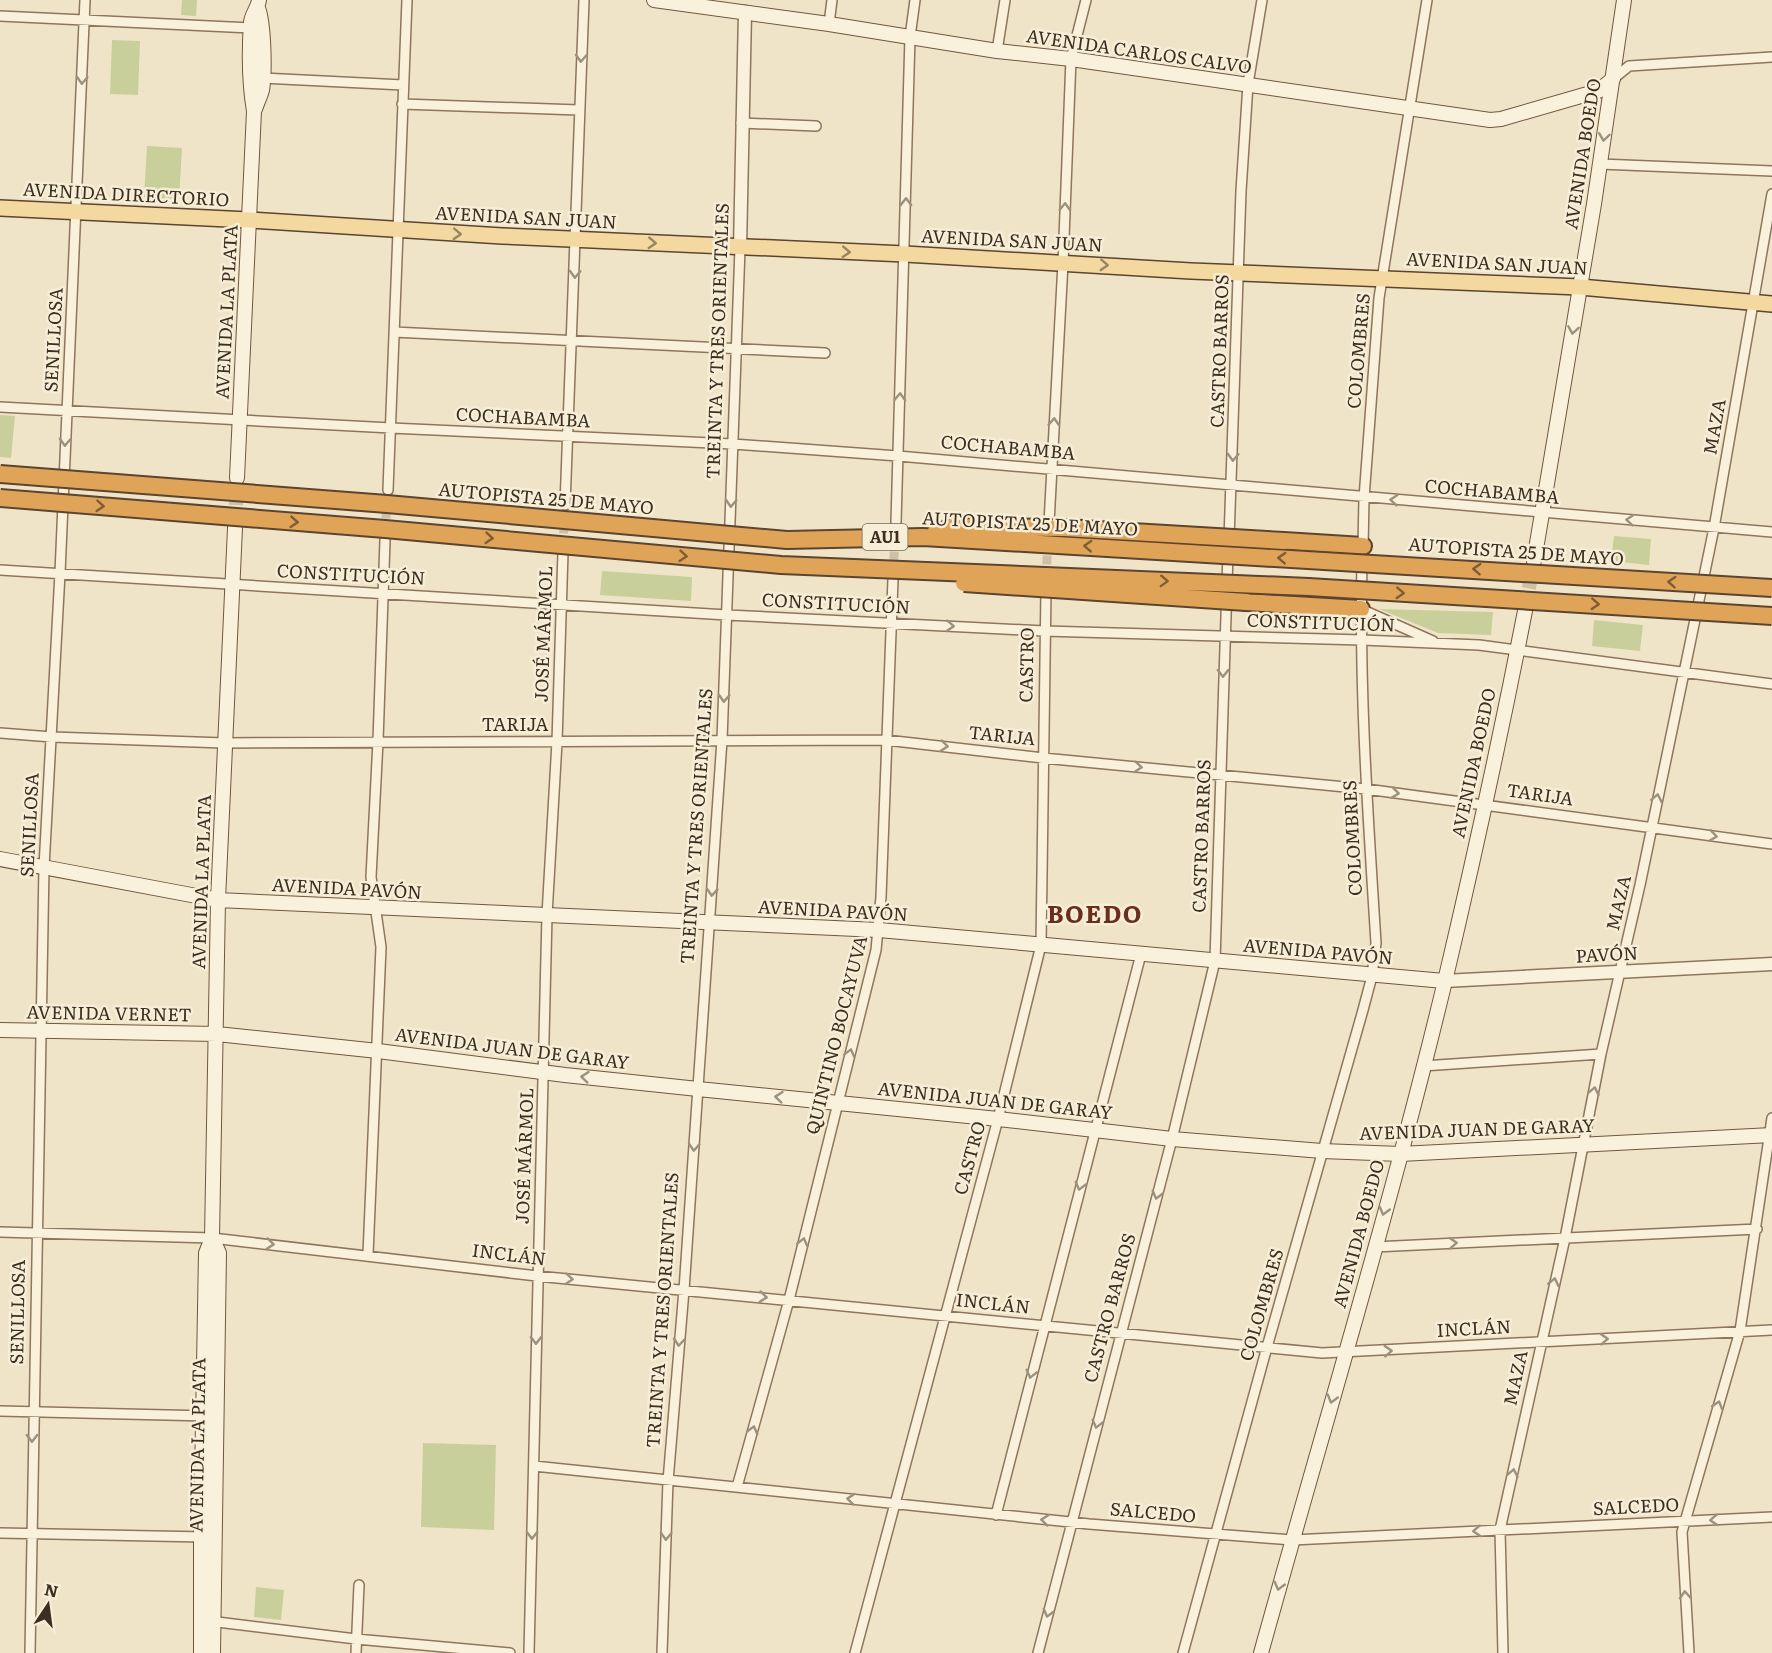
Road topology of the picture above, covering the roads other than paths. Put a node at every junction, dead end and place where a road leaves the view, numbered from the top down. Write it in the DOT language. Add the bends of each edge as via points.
graph roads {
  1 [pos="85,0"];
  2 [pos="407,0"];
  3 [pos="584,0"];
  4 [pos="654,0"];
  5 [pos="832,0"];
  6 [pos="915,0"];
  7 [pos="1005,0"];
  8 [pos="1086,0"];
  9 [pos="1262,0"];
  10 [pos="1427,0"];
  11 [pos="1624,0"];
  12 [pos="258,4"];
  13 [pos="745,11"];
  14 [pos="0,16"];
  15 [pos="84,21"];
  16 [pos="829,24"];
  17 [pos="251,28"];
  18 [pos="910,37"];
  19 [pos="997,51"];
  20 [pos="1772,57"];
  21 [pos="1071,59"];
  22 [pos="262,73"];
  23 [pos="1613,79"];
  24 [pos="1248,84"];
  25 [pos="403,85"];
  26 [pos="402,104"];
  27 [pos="1410,108"];
  28 [pos="579,110"];
  29 [pos="254,111"];
  30 [pos="741,123"];
  31 [pos="816,126"];
  32 [pos="1600,164"];
  33 [pos="1772,171"];
  34 [pos="1772,194"];
  35 [pos="0,208"];
  36 [pos="77,213"];
  37 [pos="249,220"];
  38 [pos="398,231"];
  39 [pos="576,240"];
  40 [pos="740,248"];
  41 [pos="905,255"];
  42 [pos="1063,263"];
  43 [pos="1239,273"];
  44 [pos="1382,278"];
  45 [pos="1580,287"];
  46 [pos="1754,303"];
  47 [pos="1772,304"];
  48 [pos="394,332"];
  49 [pos="572,340"];
  50 [pos="736,349"];
  51 [pos="825,353"];
  52 [pos="0,407"];
  53 [pos="66,410"];
  54 [pos="240,420"];
  55 [pos="391,428"];
  56 [pos="568,437"];
  57 [pos="733,444"];
  58 [pos="898,456"];
  59 [pos="1052,468"];
  60 [pos="0,474"];
  61 [pos="237,478"];
  62 [pos="1232,485"];
  63 [pos="388,490"];
  64 [pos="0,498"];
  65 [pos="1364,498"];
  66 [pos="565,505"];
  67 [pos="1544,512"];
  68 [pos="896,522"];
  69 [pos="1049,523"];
  70 [pos="235,528"];
  71 [pos="1714,528"];
  72 [pos="1772,532"];
  73 [pos="923,537"];
  74 [pos="385,540"];
  75 [pos="1363,546"];
  76 [pos="563,552"];
  77 [pos="1534,561"];
  78 [pos="832,567"];
  79 [pos="0,570"];
  80 [pos="60,573"];
  81 [pos="893,579"];
  82 [pos="233,584"];
  83 [pos="1772,588"];
  84 [pos="1046,590"];
  85 [pos="382,593"];
  86 [pos="560,605"];
  87 [pos="1361,609"];
  88 [pos="1525,611"];
  89 [pos="727,615"];
  90 [pos="1772,616"];
  91 [pos="891,624"];
  92 [pos="1044,631"];
  93 [pos="1224,636"];
  94 [pos="1362,640"];
  95 [pos="1438,644"];
  96 [pos="1517,649"];
  97 [pos="1683,672"];
  98 [pos="1772,684"];
  99 [pos="0,733"];
  100 [pos="52,737"];
  101 [pos="722,740"];
  102 [pos="886,740"];
  103 [pos="378,741"];
  104 [pos="557,742"];
  105 [pos="225,743"];
  106 [pos="1043,758"];
  107 [pos="1221,774"];
  108 [pos="1366,789"];
  109 [pos="1485,804"];
  110 [pos="1651,827"];
  111 [pos="1772,844"];
  112 [pos="0,859"];
  113 [pos="44,867"];
  114 [pos="218,900"];
  115 [pos="376,909"];
  116 [pos="547,915"];
  117 [pos="710,922"];
  118 [pos="879,930"];
  119 [pos="1041,945"];
  120 [pos="1141,954"];
  121 [pos="1215,960"];
  122 [pos="1772,964"];
  123 [pos="1620,973"];
  124 [pos="1372,976"];
  125 [pos="1444,981"];
  126 [pos="0,1030"];
  127 [pos="40,1030"];
  128 [pos="217,1034"];
  129 [pos="378,1050"];
  130 [pos="1602,1054"];
  131 [pos="1423,1066"];
  132 [pos="544,1072"];
  133 [pos="698,1089"];
  134 [pos="837,1103"];
  135 [pos="998,1119"];
  136 [pos="1772,1119"];
  137 [pos="1095,1129"];
  138 [pos="1771,1135"];
  139 [pos="1172,1138"];
  140 [pos="1583,1145"];
  141 [pos="1322,1151"];
  142 [pos="1400,1154"];
  143 [pos="1757,1230"];
  144 [pos="0,1232"];
  145 [pos="36,1233"];
  146 [pos="212,1238"];
  147 [pos="1564,1238"];
  148 [pos="1374,1247"];
  149 [pos="368,1255"];
  150 [pos="537,1276"];
  151 [pos="684,1290"];
  152 [pos="789,1300"];
  153 [pos="945,1316"];
  154 [pos="1044,1325"];
  155 [pos="1772,1329"];
  156 [pos="1740,1331"];
  157 [pos="1120,1333"];
  158 [pos="1541,1342"];
  159 [pos="1267,1347"];
  160 [pos="1345,1353"];
  161 [pos="0,1411"];
  162 [pos="33,1412"];
  163 [pos="210,1416"];
  164 [pos="534,1466"];
  165 [pos="668,1481"];
  166 [pos="737,1487"];
  167 [pos="895,1504"];
  168 [pos="996,1515"];
  169 [pos="1772,1517"];
  170 [pos="1072,1522"];
  171 [pos="1684,1522"];
  172 [pos="1500,1530"];
  173 [pos="0,1533"];
  174 [pos="30,1534"];
  175 [pos="1216,1535"];
  176 [pos="208,1537"];
  177 [pos="1292,1540"];
  178 [pos="359,1585"];
  179 [pos="207,1620"];
  180 [pos="357,1639"];
  181 [pos="30,1653"];
  182 [pos="201,1653"];
  183 [pos="213,1653"];
  184 [pos="356,1653"];
  185 [pos="510,1653"];
  186 [pos="529,1653"];
  187 [pos="662,1653"];
  188 [pos="855,1653"];
  189 [pos="1038,1653"];
  190 [pos="1184,1653"];
  191 [pos="1261,1653"];
  192 [pos="1503,1653"];
  193 [pos="1689,1653"];
  1 -- 15 [label="street, SENILLOSA"];
  2 -- 25 [label="street"];
  3 -- 28 [label="street, one-way"];
  4 -- 13 [label="main road, AVENIDA CARLOS CALVO"];
  5 -- 16 [label="street"];
  6 -- 18 [label="street"];
  7 -- 19 [label="street"];
  8 -- 21 [label="street"];
  9 -- 24 [label="street, CASTRO BARROS"];
  10 -- 27 [label="street, COLOMBRES"];
  11 -- 23 [label="main road, AVENIDA BOEDO"];
  12 -- 17 [label="main road, AVENIDA LA PLATA"];
  12 -- 22 [label="main road, AVENIDA LA PLATA" via="262,19"];
  13 -- 16 [label="main road, AVENIDA CARLOS CALVO"];
  13 -- 30 [label="street, TREINTA Y TRES ORIENTALES"];
  14 -- 15 [label="street"];
  15 -- 17 [label="street"];
  15 -- 36 [label="street, SENILLOSA, one-way"];
  16 -- 18 [label="main road, AVENIDA CARLOS CALVO"];
  17 -- 22 [label="main road" via="258,32 257,59"];
  17 -- 29 [label="main road, AVENIDA LA PLATA" via="250,90"];
  18 -- 19 [label="main road, AVENIDA CARLOS CALVO"];
  41 -- 18 [label="street, one-way"];
  19 -- 21 [label="main road, AVENIDA CARLOS CALVO"];
  20 -- 23 [label="street" via="1629,66"];
  21 -- 24 [label="main road, AVENIDA CARLOS CALVO"];
  42 -- 21 [label="street, one-way"];
  22 -- 25 [label="street"];
  22 -- 29 [label="main road, AVENIDA LA PLATA" via="262,90"];
  23 -- 27 [label="main road, AVENIDA CARLOS CALVO" via="1598,91 1501,119"];
  23 -- 32 [label="main road, AVENIDA BOEDO, one-way"];
  24 -- 27 [label="main road, AVENIDA CARLOS CALVO"];
  24 -- 43 [label="street, CASTRO BARROS"];
  25 -- 26 [label="street"];
  26 -- 28 [label="street"];
  26 -- 38 [label="street"];
  27 -- 44 [label="street, COLOMBRES"];
  28 -- 39 [label="street"];
  29 -- 37 [label="main road, AVENIDA LA PLATA"];
  30 -- 31 [label="street"];
  30 -- 40 [label="street, TREINTA Y TRES ORIENTALES"];
  32 -- 33 [label="street"];
  32 -- 45 [label="main road, AVENIDA BOEDO"];
  34 -- 46 [label="street, MAZA"];
  35 -- 36 [label="main road, AVENIDA DIRECTORIO"];
  36 -- 37 [label="main road, AVENIDA DIRECTORIO"];
  36 -- 53 [label="street, SENILLOSA"];
  37 -- 38 [label="main road, AVENIDA SAN JUAN"];
  37 -- 54 [label="main road, AVENIDA LA PLATA"];
  38 -- 39 [label="main road, AVENIDA SAN JUAN, one-way"];
  38 -- 48 [label="street"];
  39 -- 40 [label="main road, AVENIDA SAN JUAN, one-way"];
  39 -- 49 [label="street, one-way"];
  40 -- 41 [label="main road, AVENIDA SAN JUAN, one-way"];
  40 -- 50 [label="street, TREINTA Y TRES ORIENTALES"];
  41 -- 42 [label="main road, AVENIDA SAN JUAN"];
  58 -- 41 [label="street, one-way"];
  42 -- 43 [label="main road, AVENIDA SAN JUAN, one-way"];
  59 -- 42 [label="street, one-way"];
  43 -- 44 [label="main road, AVENIDA SAN JUAN"];
  43 -- 62 [label="street, CASTRO BARROS, one-way"];
  44 -- 45 [label="main road, AVENIDA SAN JUAN"];
  44 -- 65 [label="street, COLOMBRES"];
  45 -- 46 [label="main road, AVENIDA SAN JUAN"];
  45 -- 67 [label="main road, AVENIDA BOEDO, one-way"];
  46 -- 47 [label="main road, AVENIDA SAN JUAN"];
  46 -- 71 [label="street, MAZA"];
  48 -- 49 [label="street"];
  48 -- 55 [label="street"];
  49 -- 50 [label="street"];
  49 -- 56 [label="street"];
  50 -- 51 [label="street"];
  50 -- 57 [label="street, TREINTA Y TRES ORIENTALES"];
  52 -- 53 [label="street, COCHABAMBA"];
  53 -- 54 [label="street, COCHABAMBA"];
  53 -- 80 [label="street, SENILLOSA, one-way"];
  54 -- 55 [label="street, COCHABAMBA"];
  54 -- 61 [label="main road, AVENIDA LA PLATA"];
  55 -- 56 [label="street, COCHABAMBA"];
  55 -- 63 [label="street"];
  56 -- 57 [label="street, COCHABAMBA"];
  56 -- 66 [label="street"];
  57 -- 58 [label="street, COCHABAMBA"];
  57 -- 89 [label="street, TREINTA Y TRES ORIENTALES, one-way"];
  58 -- 59 [label="street, COCHABAMBA"];
  58 -- 68 [label="street"];
  59 -- 62 [label="street, COCHABAMBA"];
  59 -- 69 [label="street"];
  60 -- 73 [label="highway, AUTOPISTA 25 DE MAYO / AU1, bridge" via="787,540"];
  62 -- 65 [label="street, COCHABAMBA"];
  62 -- 93 [label="street, CASTRO BARROS"];
  64 -- 78 [label="highway, AU1, one-way, bridge"];
  67 -- 65 [label="street, COCHABAMBA, one-way"];
  65 -- 75 [label="street, COLOMBRES"];
  71 -- 67 [label="street, COCHABAMBA, one-way"];
  67 -- 77 [label="main road, AVENIDA BOEDO"];
  70 -- 82 [label="main road, AVENIDA LA PLATA"];
  71 -- 72 [label="street, COCHABAMBA"];
  71 -- 97 [label="street, MAZA"];
  73 -- 75 [label="highway, bridge" via="954,527 1065,528"];
  83 -- 73 [label="highway, AUTOPISTA 25 DE MAYO / AU1, one-way, bridge"];
  74 -- 85 [label="street"];
  75 -- 87 [label="street, COLOMBRES"];
  76 -- 86 [label="street, JOSÉ MÁRMOL"];
  78 -- 87 [label="highway, bridge" via="992,586"];
  78 -- 90 [label="highway, AU1, one-way, bridge" via="1309,587"];
  79 -- 80 [label="street, CONSTITUCIÓN"];
  80 -- 82 [label="street, CONSTITUCIÓN"];
  80 -- 100 [label="street, SENILLOSA"];
  81 -- 91 [label="street, QUINTINO BOCAYUVA"];
  82 -- 85 [label="street, CONSTITUCIÓN"];
  82 -- 105 [label="main road, AVENIDA LA PLATA"];
  84 -- 92 [label="street, CASTRO"];
  85 -- 86 [label="street, CONSTITUCIÓN"];
  85 -- 103 [label="street"];
  86 -- 89 [label="street, CONSTITUCIÓN"];
  86 -- 104 [label="street, JOSÉ MÁRMOL"];
  87 -- 94 [label="street, COLOMBRES"];
  87 -- 95 [label="street, CONSTITUCIÓN"];
  88 -- 96 [label="main road, AVENIDA BOEDO"];
  89 -- 91 [label="street, CONSTITUCIÓN"];
  89 -- 101 [label="street, TREINTA Y TRES ORIENTALES, one-way"];
  91 -- 92 [label="street, CONSTITUCIÓN, one-way"];
  91 -- 102 [label="street, QUINTINO BOCAYUVA"];
  92 -- 93 [label="street, CONSTITUCIÓN"];
  92 -- 106 [label="street, CASTRO"];
  93 -- 94 [label="street, CONSTITUCIÓN"];
  93 -- 107 [label="street, CASTRO BARROS, one-way"];
  94 -- 95 [label="street, CONSTITUCIÓN"];
  94 -- 108 [label="street, COLOMBRES"];
  95 -- 96 [label="street, CONSTITUCIÓN"];
  96 -- 97 [label="street, CONSTITUCIÓN"];
  96 -- 109 [label="main road, AVENIDA BOEDO"];
  97 -- 98 [label="street, CONSTITUCIÓN"];
  110 -- 97 [label="street, MAZA, one-way"];
  99 -- 100 [label="street, TARIJA"];
  100 -- 105 [label="street, TARIJA"];
  100 -- 113 [label="street, SENILLOSA"];
  101 -- 102 [label="street, TARIJA"];
  101 -- 104 [label="street, TARIJA"];
  101 -- 117 [label="street, TREINTA Y TRES ORIENTALES, one-way"];
  102 -- 106 [label="street, TARIJA, one-way"];
  102 -- 118 [label="street, QUINTINO BOCAYUVA"];
  103 -- 104 [label="street, TARIJA"];
  103 -- 105 [label="street, TARIJA"];
  103 -- 115 [label="street" via="371,877"];
  104 -- 116 [label="street, JOSÉ MÁRMOL"];
  105 -- 114 [label="main road, AVENIDA LA PLATA"];
  106 -- 107 [label="street, TARIJA, one-way"];
  106 -- 119 [label="street, CASTRO"];
  107 -- 108 [label="street, TARIJA"];
  107 -- 121 [label="street, CASTRO BARROS"];
  108 -- 109 [label="street, TARIJA, one-way"];
  108 -- 124 [label="street, COLOMBRES" via="1376,943"];
  109 -- 110 [label="street, TARIJA"];
  109 -- 125 [label="main road, AVENIDA BOEDO"];
  110 -- 111 [label="street, TARIJA, one-way"];
  110 -- 123 [label="street, MAZA"];
  112 -- 113 [label="main road, AVENIDA PAVÓN"];
  113 -- 114 [label="main road, AVENIDA PAVÓN"];
  113 -- 127 [label="street, SENILLOSA"];
  114 -- 115 [label="main road, AVENIDA PAVÓN"];
  114 -- 128 [label="main road, AVENIDA LA PLATA"];
  115 -- 116 [label="main road, AVENIDA PAVÓN"];
  115 -- 129 [label="street" via="381,947"];
  116 -- 117 [label="main road, AVENIDA PAVÓN"];
  116 -- 132 [label="street, JOSÉ MÁRMOL"];
  117 -- 118 [label="main road, AVENIDA PAVÓN"];
  117 -- 133 [label="street, TREINTA Y TRES ORIENTALES"];
  118 -- 119 [label="main road, AVENIDA PAVÓN"];
  134 -- 118 [label="street, QUINTINO BOCAYUVA, one-way"];
  119 -- 120 [label="main road, AVENIDA PAVÓN"];
  119 -- 135 [label="street, CASTRO"];
  120 -- 121 [label="main road, AVENIDA PAVÓN"];
  120 -- 137 [label="street"];
  121 -- 124 [label="main road, AVENIDA PAVÓN"];
  121 -- 139 [label="street, CASTRO BARROS"];
  122 -- 123 [label="street, PAVÓN"];
  123 -- 125 [label="street, PAVÓN"];
  123 -- 130 [label="street, MAZA"];
  124 -- 125 [label="main road, AVENIDA PAVÓN"];
  124 -- 141 [label="street, COLOMBRES"];
  125 -- 131 [label="main road, AVENIDA BOEDO"];
  126 -- 127 [label="main road, AVENIDA VERNET"];
  127 -- 128 [label="main road, AVENIDA VERNET"];
  127 -- 145 [label="street, SENILLOSA"];
  128 -- 129 [label="main road, AVENIDA JUAN DE GARAY"];
  128 -- 146 [label="main road, AVENIDA LA PLATA"];
  129 -- 132 [label="main road, AVENIDA JUAN DE GARAY"];
  129 -- 149 [label="street"];
  130 -- 131 [label="street"];
  140 -- 130 [label="street, MAZA, one-way"];
  131 -- 142 [label="main road, AVENIDA BOEDO"];
  133 -- 132 [label="main road, AVENIDA JUAN DE GARAY, one-way"];
  132 -- 150 [label="street, JOSÉ MÁRMOL"];
  134 -- 133 [label="main road, AVENIDA JUAN DE GARAY, one-way"];
  133 -- 151 [label="street, TREINTA Y TRES ORIENTALES, one-way"];
  134 -- 135 [label="main road, AVENIDA JUAN DE GARAY"];
  152 -- 134 [label="street, QUINTINO BOCAYUVA, one-way"];
  135 -- 137 [label="main road, AVENIDA JUAN DE GARAY"];
  135 -- 153 [label="street, CASTRO"];
  136 -- 138 [label="street"];
  137 -- 139 [label="main road, AVENIDA JUAN DE GARAY"];
  137 -- 154 [label="street, one-way"];
  138 -- 140 [label="main road, AVENIDA JUAN DE GARAY"];
  138 -- 143 [label="street"];
  139 -- 141 [label="main road, AVENIDA JUAN DE GARAY"];
  139 -- 157 [label="street, CASTRO BARROS, one-way"];
  140 -- 142 [label="main road, AVENIDA JUAN DE GARAY"];
  140 -- 147 [label="street, MAZA"];
  141 -- 142 [label="main road, AVENIDA JUAN DE GARAY"];
  141 -- 159 [label="street, COLOMBRES"];
  142 -- 148 [label="main road, AVENIDA BOEDO, one-way"];
  143 -- 147 [label="street"];
  143 -- 156 [label="street"];
  144 -- 145 [label="street, INCLÁN"];
  145 -- 146 [label="street, INCLÁN"];
  145 -- 162 [label="street, SENILLOSA"];
  146 -- 149 [label="street, INCLÁN, one-way"];
  146 -- 163 [label="main road, AVENIDA LA PLATA" via="219,1253"];
  148 -- 147 [label="street, one-way"];
  158 -- 147 [label="street, MAZA, one-way"];
  148 -- 160 [label="main road, AVENIDA BOEDO"];
  149 -- 150 [label="street, INCLÁN"];
  150 -- 151 [label="street, INCLÁN, one-way"];
  150 -- 164 [label="street, JOSÉ MÁRMOL, one-way"];
  151 -- 152 [label="street, INCLÁN, one-way"];
  151 -- 165 [label="street, TREINTA Y TRES ORIENTALES, one-way"];
  152 -- 153 [label="street, INCLÁN"];
  166 -- 152 [label="street, QUINTINO BOCAYUVA, one-way"];
  153 -- 154 [label="street, INCLÁN"];
  153 -- 167 [label="street, CASTRO"];
  154 -- 157 [label="street, INCLÁN"];
  154 -- 168 [label="street, one-way"];
  155 -- 156 [label="street, INCLÁN"];
  158 -- 156 [label="street, INCLÁN, one-way"];
  171 -- 156 [label="street, one-way"];
  157 -- 159 [label="street, INCLÁN"];
  157 -- 170 [label="street, CASTRO BARROS, one-way"];
  160 -- 158 [label="street, INCLÁN, one-way"];
  172 -- 158 [label="street, MAZA, one-way"];
  159 -- 160 [label="street, INCLÁN"];
  159 -- 175 [label="street, COLOMBRES"];
  160 -- 177 [label="main road, AVENIDA BOEDO, one-way"];
  161 -- 162 [label="street"];
  162 -- 163 [label="street"];
  162 -- 174 [label="street, SENILLOSA, one-way"];
  163 -- 176 [label="main road, AVENIDA LA PLATA"];
  164 -- 165 [label="street, SALCEDO"];
  164 -- 186 [label="street, JOSÉ MÁRMOL, one-way"];
  165 -- 166 [label="street, SALCEDO"];
  165 -- 187 [label="street, TREINTA Y TRES ORIENTALES, one-way"];
  167 -- 166 [label="street, SALCEDO, one-way"];
  167 -- 168 [label="street, SALCEDO"];
  167 -- 188 [label="street, CASTRO"];
  170 -- 168 [label="street, SALCEDO, one-way"];
  169 -- 171 [label="street, SALCEDO, one-way"];
  170 -- 175 [label="street, SALCEDO"];
  170 -- 189 [label="street, CASTRO BARROS, one-way"];
  171 -- 172 [label="street, SALCEDO"];
  193 -- 171 [label="street, one-way" via="1682,1550"];
  172 -- 177 [label="street, SALCEDO, one-way"];
  172 -- 192 [label="street, MAZA"];
  173 -- 174 [label="street"];
  174 -- 176 [label="street"];
  174 -- 181 [label="street, SENILLOSA"];
  175 -- 177 [label="street, SALCEDO"];
  175 -- 190 [label="street, COLOMBRES"];
  176 -- 179 [label="main road, AVENIDA LA PLATA"];
  177 -- 191 [label="main road, AVENIDA BOEDO, one-way"];
  178 -- 180 [label="street"];
  179 -- 180 [label="street"];
  179 -- 182 [label="main road, AVENIDA LA PLATA"];
  179 -- 183 [label="main road, AVENIDA LA PLATA"];
  180 -- 184 [label="street"];
  180 -- 185 [label="street"];
}
